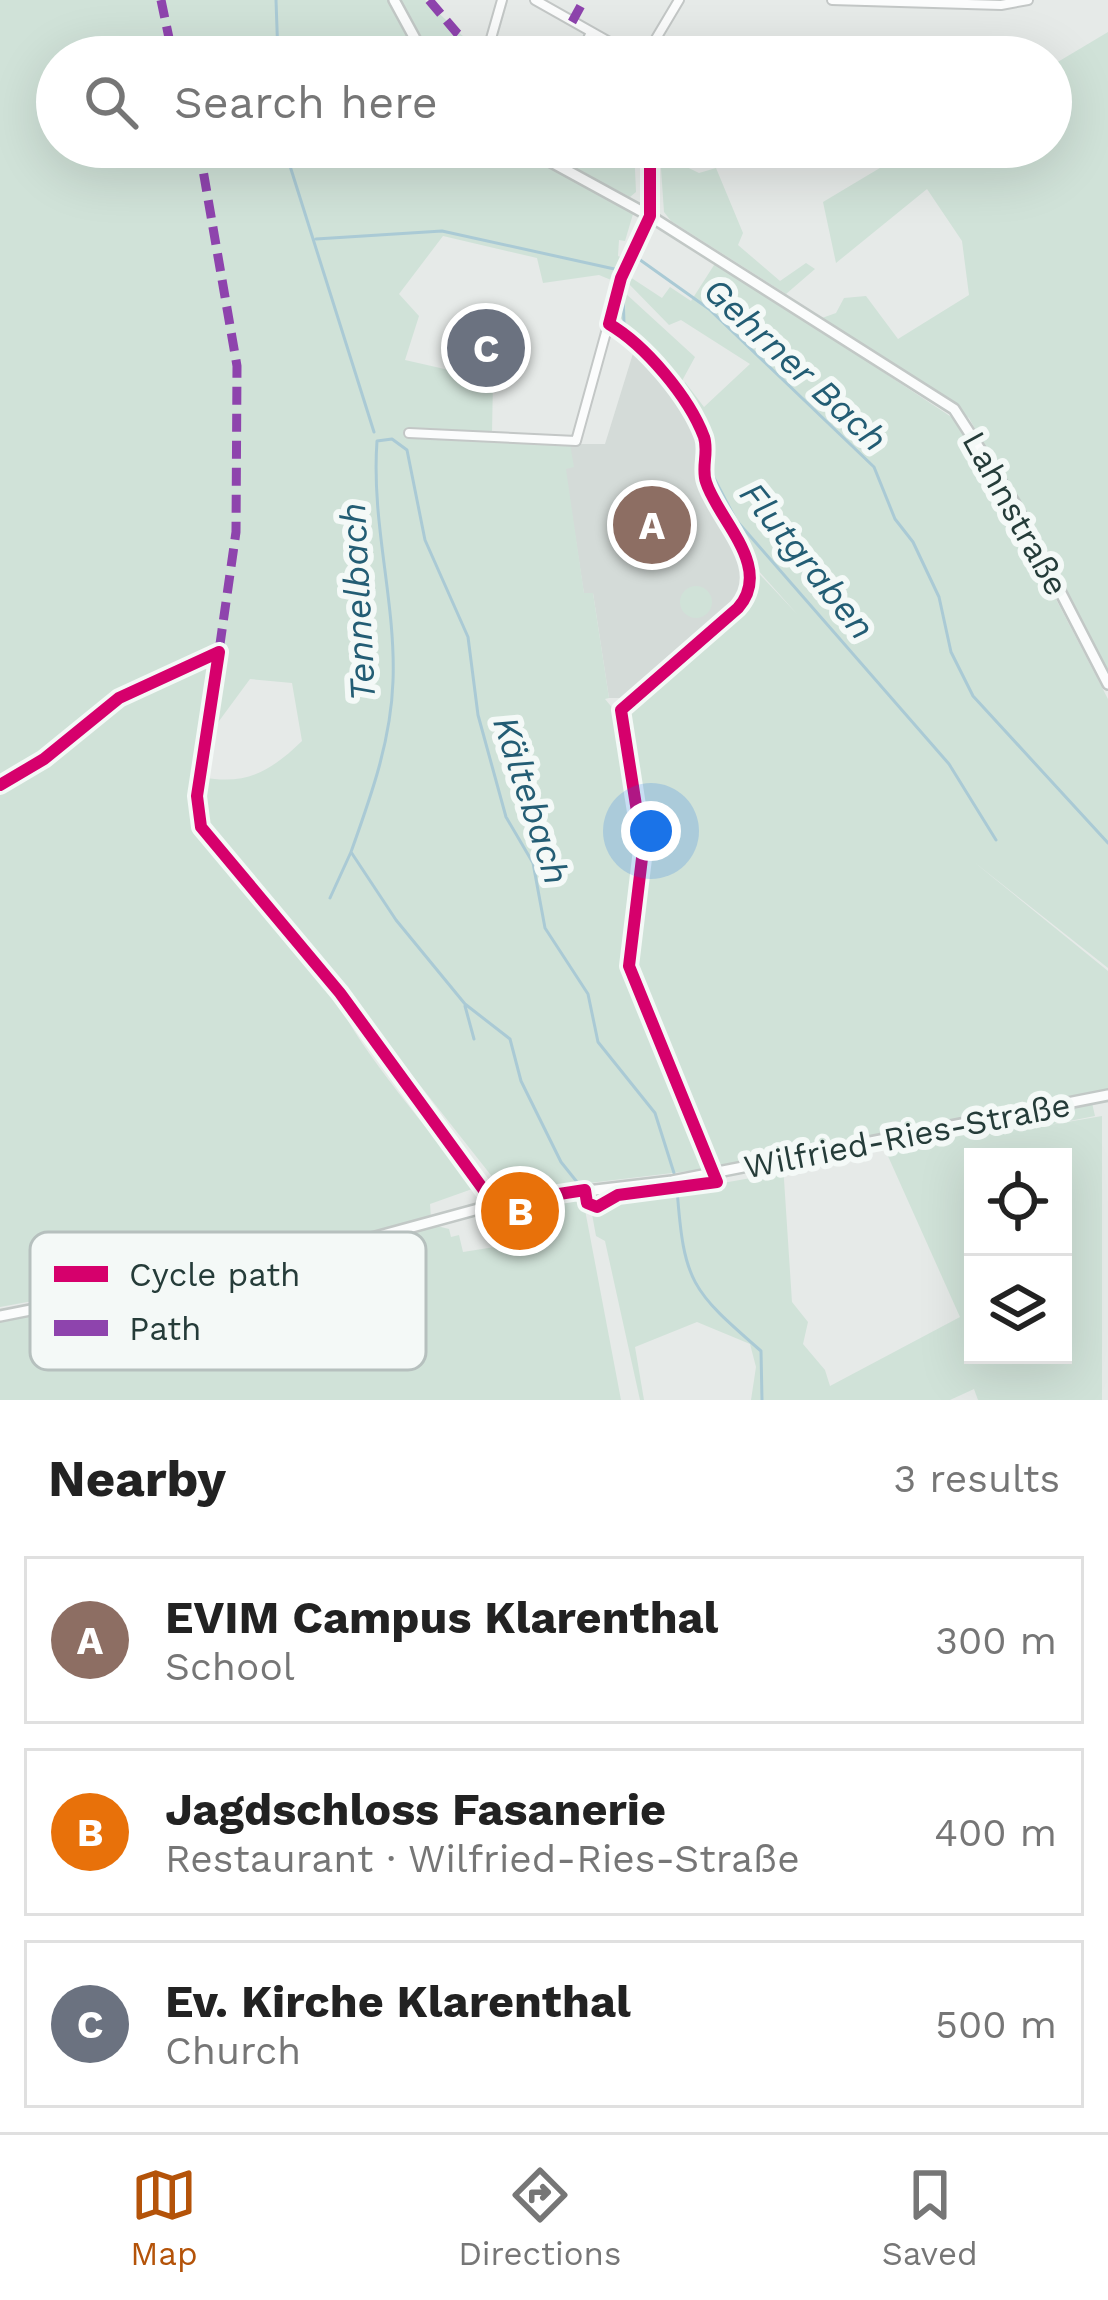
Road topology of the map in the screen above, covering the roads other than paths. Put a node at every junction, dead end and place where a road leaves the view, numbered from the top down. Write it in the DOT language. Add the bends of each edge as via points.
graph roads {
  1 [pos="394,0"];
  2 [pos="502,0"];
  3 [pos="535,0"];
  4 [pos="679,0"];
  5 [pos="832,0"];
  6 [pos="1028,0"];
  7 [pos="591,32"];
  8 [pos="414,36"];
  9 [pos="492,36"];
  10 [pos="589,36"];
  11 [pos="598,36"];
  12 [pos="658,36"];
  13 [pos="562,168"];
  14 [pos="650,168"];
  15 [pos="650,216"];
  16 [pos="410,433"];
  17 [pos="1108,684"];
  18 [pos="1108,1095"];
  19 [pos="396,1232"];
  20 [pos="30,1310"];
  21 [pos="0,1316"];
  1 -- 8 [label="street"];
  2 -- 9 [label="street"];
  3 -- 7 [label="street"];
  4 -- 12 [label="street"];
  5 -- 6 [label="street"];
  7 -- 10 [label="street"];
  7 -- 11 [label="street"];
  13 -- 15 [label="street, Lahnstraße"];
  14 -- 15 [label="street"];
  15 -- 16 [label="street" via="621,278 576,441"];
  15 -- 17 [label="street, Lahnstraße" via="960,415"];
  18 -- 19 [label="street, Wilfried-Ries-Straße" via="690,1178 512,1201"];
  20 -- 21 [label="street, Wilfried-Ries-Straße"];
}
